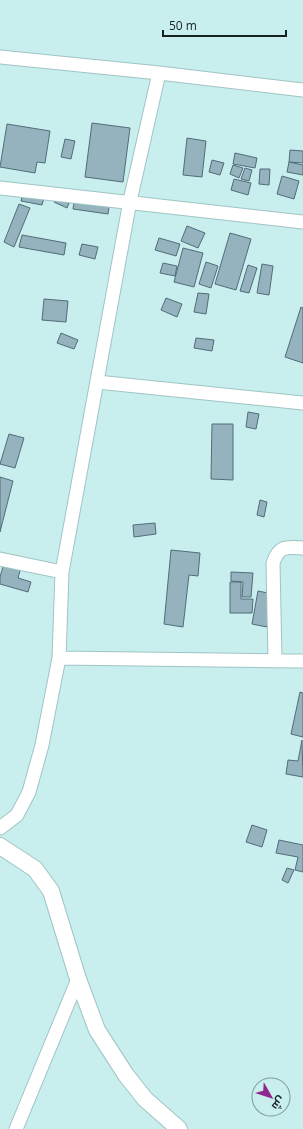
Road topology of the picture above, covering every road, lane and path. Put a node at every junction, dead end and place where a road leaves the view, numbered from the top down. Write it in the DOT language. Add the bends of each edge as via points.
graph roads {
  1 [pos="0,57"];
  2 [pos="159,73"];
  3 [pos="303,90"];
  4 [pos="0,188"];
  5 [pos="130,201"];
  6 [pos="303,222"];
  7 [pos="97,382"];
  8 [pos="303,403"];
  9 [pos="303,548"];
  10 [pos="0,559"];
  11 [pos="62,572"];
  12 [pos="59,658"];
  13 [pos="275,661"];
  14 [pos="303,661"];
  15 [pos="0,828"];
  16 [pos="0,846"];
  17 [pos="78,979"];
  18 [pos="16,1129"];
  19 [pos="179,1129"];
  1 -- 2 [label="street"];
  2 -- 3 [label="street"];
  2 -- 5 [label="street"];
  4 -- 5 [label="street"];
  5 -- 6 [label="street"];
  5 -- 7 [label="street"];
  7 -- 8 [label="street"];
  7 -- 11 [label="street"];
  9 -- 13 [label="street" via="285,547 276,554"];
  10 -- 11 [label="street"];
  11 -- 12 [label="street"];
  12 -- 13 [label="street"];
  12 -- 15 [label="street" via="42,745 29,792 17,816"];
  13 -- 14 [label="street"];
  16 -- 17 [label="street" via="35,869 51,891"];
  17 -- 18 [label="street"];
  17 -- 19 [label="street" via="98,1030 126,1075 145,1099"];
}
